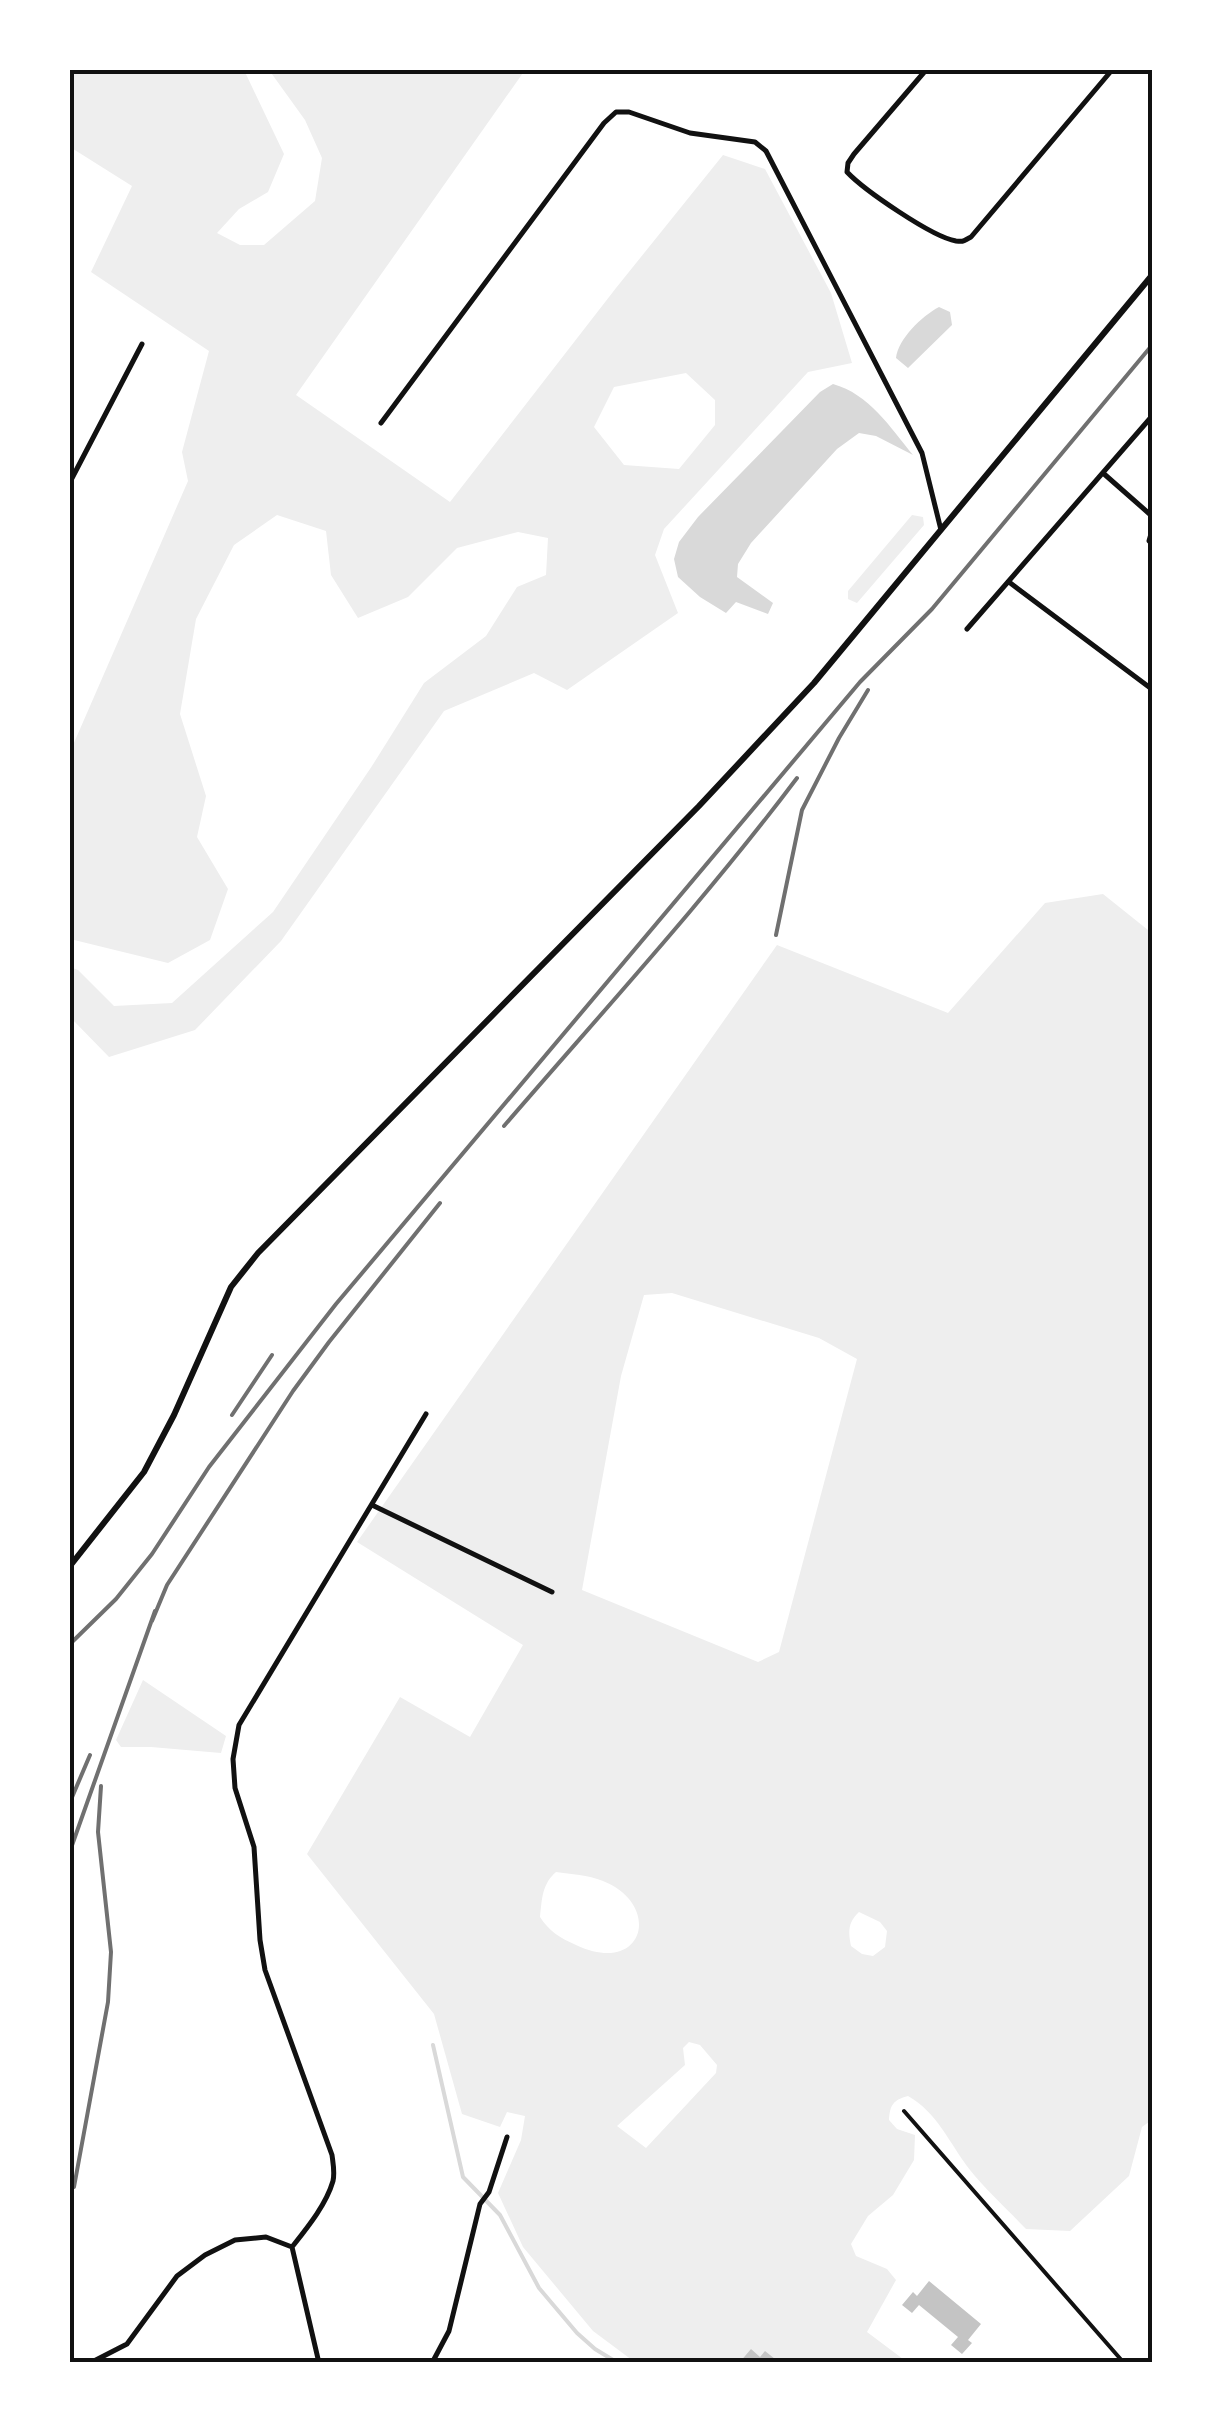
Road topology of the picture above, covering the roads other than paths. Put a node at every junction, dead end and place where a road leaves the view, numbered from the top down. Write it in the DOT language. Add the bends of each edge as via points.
graph roads {
  1 [pos="926,70"];
  2 [pos="1112,70"];
  3 [pos="1153,274"];
  4 [pos="142,344"];
  5 [pos="1153,415"];
  6 [pos="381,423"];
  7 [pos="1102,473"];
  8 [pos="70,482"];
  9 [pos="1153,517"];
  10 [pos="1153,527"];
  11 [pos="942,531"];
  12 [pos="1153,544"];
  13 [pos="1009,582"];
  14 [pos="966,629"];
  15 [pos="1153,690"];
  16 [pos="426,1414"];
  17 [pos="372,1506"];
  18 [pos="70,1566"];
  19 [pos="552,1592"];
  20 [pos="904,2111"];
  21 [pos="507,2136"];
  22 [pos="292,2247"];
  23 [pos="90,2363"];
  24 [pos="318,2363"];
  25 [pos="432,2363"];
  26 [pos="1124,2363"];
  1 -- 2 [label="street" via="854,154 847,172 909,218 962,242"];
  3 -- 11 [label="street"];
  4 -- 8 [label="street"];
  5 -- 7 [label="street"];
  6 -- 11 [label="street" via="604,123 616,112 629,112 690,133 755,142 766,151 922,453"];
  7 -- 9 [label="street"];
  7 -- 13 [label="street"];
  10 -- 12 [label="street"];
  11 -- 18 [label="street" via="814,683 698,806 258,1253 231,1287 144,1472"];
  13 -- 14 [label="street"];
  13 -- 15 [label="street"];
  16 -- 17 [label="street"];
  17 -- 19 [label="street"];
  17 -- 22 [label="street" via="239,1726 233,1759 254,1847 265,1970 334,2170 311,2223"];
  20 -- 26 [label="street"];
  21 -- 25 [label="street" via="480,2204 449,2330"];
  22 -- 23 [label="street" via="266,2237 235,2240 205,2255 177,2276 126,2344"];
  22 -- 24 [label="street"];
}
